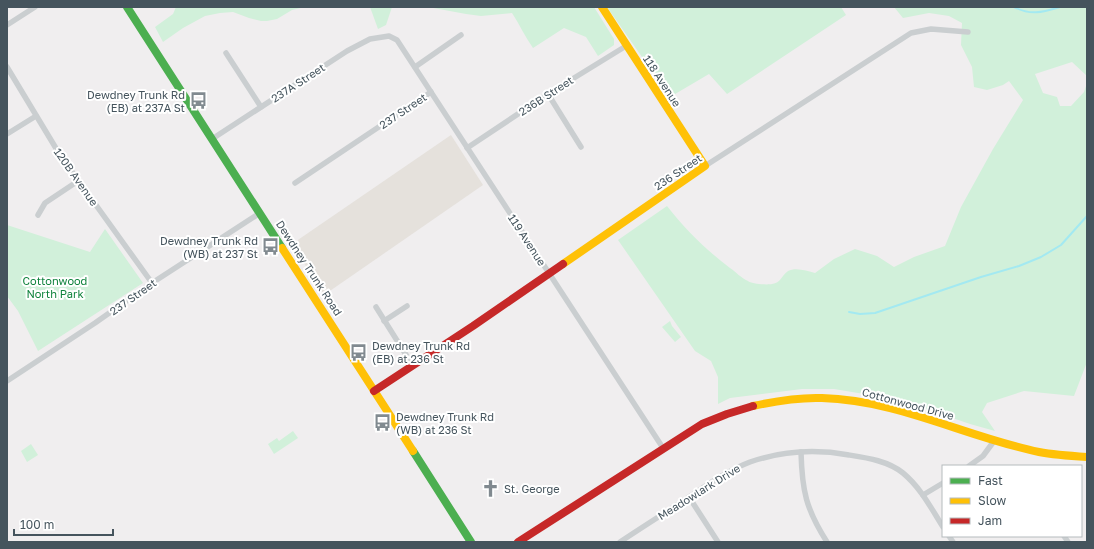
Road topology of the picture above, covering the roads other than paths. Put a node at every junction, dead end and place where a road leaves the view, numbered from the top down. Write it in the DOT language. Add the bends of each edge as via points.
graph roads {
  1 [pos="35,7"];
  2 [pos="127,7"];
  3 [pos="602,7"];
  4 [pos="7,25"];
  5 [pos="968,32"];
  6 [pos="389,36"];
  7 [pos="461,36"];
  8 [pos="626,46"];
  9 [pos="226,53"];
  10 [pos="7,67"];
  11 [pos="415,67"];
  12 [pos="431,92"];
  13 [pos="548,94"];
  14 [pos="261,107"];
  15 [pos="36,116"];
  16 [pos="7,134"];
  17 [pos="212,139"];
  18 [pos="581,147"];
  19 [pos="467,148"];
  20 [pos="705,166"];
  21 [pos="78,181"];
  22 [pos="295,183"];
  23 [pos="260,213"];
  24 [pos="38,215"];
  25 [pos="549,273"];
  26 [pos="152,283"];
  27 [pos="407,306"];
  28 [pos="376,307"];
  29 [pos="384,321"];
  30 [pos="413,366"];
  31 [pos="7,381"];
  32 [pos="374,391"];
  33 [pos="994,441"];
  34 [pos="663,448"];
  35 [pos="801,452"];
  36 [pos="1087,457"];
  37 [pos="970,465"];
  38 [pos="942,484"];
  39 [pos="923,495"];
  40 [pos="689,497"];
  41 [pos="942,525"];
  42 [pos="471,542"];
  43 [pos="518,542"];
  44 [pos="620,542"];
  45 [pos="718,542"];
  46 [pos="827,542"];
  1 -- 4 [label="street"];
  2 -- 17 [label="street, Dewdney Trunk Road"];
  3 -- 8 [label="street, 118 Avenue"];
  5 -- 20 [label="street, 236 Street" via="931,29 911,34"];
  6 -- 11 [label="street, 119 Avenue" via="397,40"];
  6 -- 14 [label="street, 237A Street" via="370,39 347,51"];
  7 -- 11 [label="street"];
  8 -- 13 [label="street, 236B Street"];
  8 -- 20 [label="street, 118 Avenue"];
  9 -- 14 [label="street"];
  10 -- 15 [label="street, 120B Avenue"];
  11 -- 12 [label="street, 119 Avenue"];
  12 -- 19 [label="street, 119 Avenue"];
  12 -- 22 [label="street, 237 Street"];
  13 -- 18 [label="street"];
  13 -- 19 [label="street, 236B Street"];
  14 -- 17 [label="street, 237A Street"];
  15 -- 16 [label="street"];
  15 -- 21 [label="street, 120B Avenue"];
  17 -- 23 [label="street, Dewdney Trunk Road"];
  19 -- 25 [label="street, 119 Avenue"];
  20 -- 25 [label="street, 236 Street"];
  21 -- 24 [label="street" via="45,203"];
  21 -- 26 [label="street, 120B Avenue"];
  23 -- 26 [label="street, 237 Street"];
  23 -- 32 [label="street, Dewdney Trunk Road"];
  25 -- 30 [label="street, 236 Street"];
  25 -- 34 [label="street, 119 Avenue"];
  26 -- 31 [label="street, 237 Street"];
  27 -- 29 [label="street"];
  28 -- 29 [label="street"];
  29 -- 30 [label="street"];
  30 -- 32 [label="street, 236 Street"];
  32 -- 42 [label="street, Dewdney Trunk Road"];
  33 -- 34 [label="street, Cottonwood Drive" via="883,406 838,399 801,398 750,406 724,414"];
  33 -- 36 [label="street, Cottonwood Drive" via="1052,456"];
  33 -- 37 [label="street" via="983,456"];
  34 -- 43 [label="street, Cottonwood Drive"];
  35 -- 39 [label="street, Meadowlark Drive" via="830,452 878,460 899,470"];
  35 -- 40 [label="street, Meadowlark Drive" via="749,463"];
  35 -- 46 [label="street" via="805,497 814,521"];
  38 -- 39 [label="street"];
  39 -- 41 [label="street"];
  40 -- 44 [label="street, Meadowlark Drive"];
  40 -- 45 [label="street"];
}
